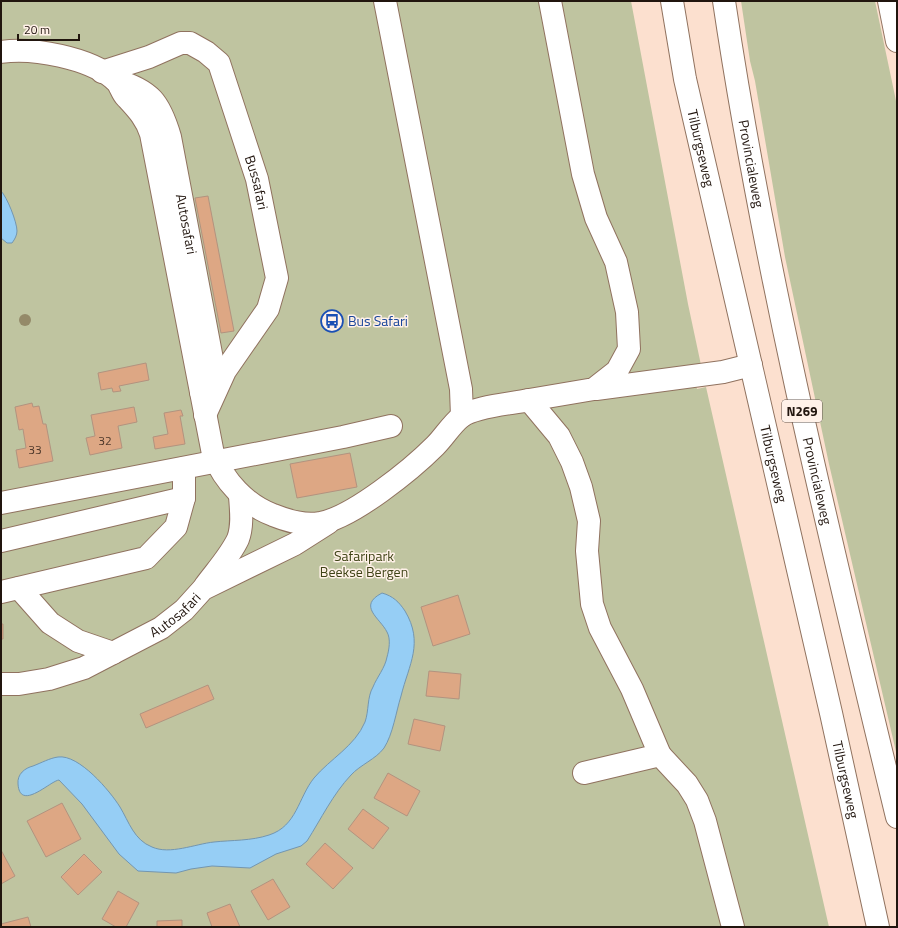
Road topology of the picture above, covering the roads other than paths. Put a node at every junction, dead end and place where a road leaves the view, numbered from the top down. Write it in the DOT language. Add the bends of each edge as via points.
graph roads {
  1 [pos="385,1"];
  2 [pos="550,1"];
  3 [pos="672,1"];
  4 [pos="724,1"];
  5 [pos="889,1"];
  6 [pos="897,41"];
  7 [pos="1,52"];
  8 [pos="109,76"];
  9 [pos="751,365"];
  10 [pos="594,389"];
  11 [pos="529,400"];
  12 [pos="205,415"];
  13 [pos="462,416"];
  14 [pos="391,426"];
  15 [pos="216,461"];
  16 [pos="184,468"];
  17 [pos="240,496"];
  18 [pos="184,498"];
  19 [pos="1,503"];
  20 [pos="337,518"];
  21 [pos="1,541"];
  22 [pos="203,589"];
  23 [pos="10,590"];
  24 [pos="114,653"];
  25 [pos="1,684"];
  26 [pos="660,755"];
  27 [pos="584,773"];
  28 [pos="897,817"];
  29 [pos="733,927"];
  30 [pos="878,927"];
  1 -- 13 [label="main road" via="461,389"];
  2 -- 10 [label="main road" via="583,174 596,218 616,262 627,312 629,349 617,371"];
  3 -- 9 [label="main road, Tilburgseweg" via="685,79"];
  4 -- 28 [label="main road, Provincialeweg / N269" via="770,259 815,475"];
  5 -- 6 [label="main road"];
  7 -- 8 [label="main road" via="43,52 69,58"];
  8 -- 12 [label="main road, Autosafari" via="140,112 151,134"];
  8 -- 12 [label="main road, Bussafari" via="181,43 190,43 206,52 219,64 257,179 277,278 268,308 247,342 232,359"];
  9 -- 10 [label="main road" via="723,372"];
  9 -- 30 [label="main road, Tilburgseweg"];
  10 -- 11 [label="main road"];
  11 -- 13 [label="main road" via="474,411"];
  11 -- 26 [label="main road" via="559,436 582,487 589,521 587,551 592,604 600,628 635,696"];
  12 -- 15 [label="main road, Autosafari"];
  13 -- 20 [label="main road, Autosafari" via="436,446 408,472"];
  14 -- 15 [label="main road"];
  15 -- 16 [label="main road"];
  15 -- 17 [label="main road, Autosafari"];
  16 -- 18 [label="main road"];
  16 -- 19 [label="main road"];
  17 -- 20 [label="main road" via="262,511 294,522 321,523"];
  17 -- 22 [label="main road" via="241,525 238,539"];
  18 -- 21 [label="main road"];
  18 -- 23 [label="main road" via="176,527 146,558"];
  20 -- 22 [label="main road, Autosafari" via="295,544"];
  22 -- 24 [label="main road, Autosafari" via="184,610 160,628"];
  23 -- 24 [label="main road" via="50,622 78,640"];
  24 -- 25 [label="main road, Autosafari" via="84,668 49,679"];
  26 -- 27 [label="main road"];
  26 -- 29 [label="main road" via="688,784 697,800"];
}
